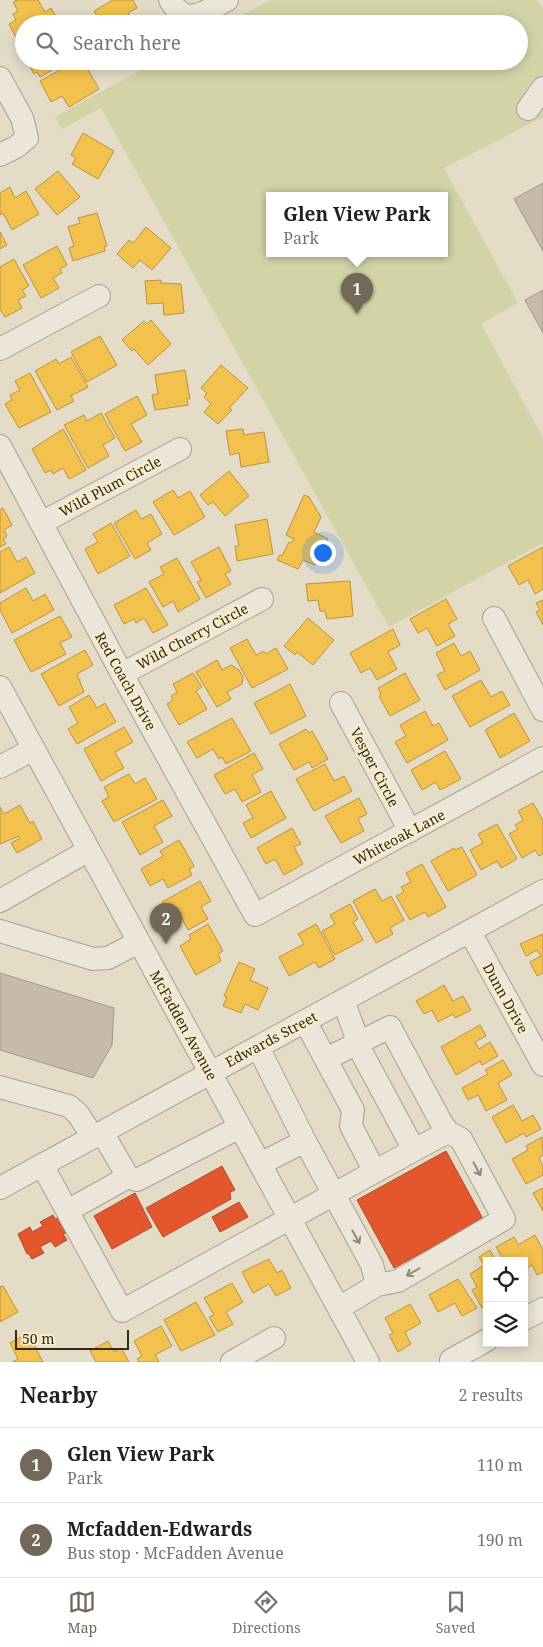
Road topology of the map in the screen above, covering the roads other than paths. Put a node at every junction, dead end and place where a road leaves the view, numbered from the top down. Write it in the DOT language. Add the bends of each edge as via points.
graph roads {
  1 [pos="170,0"];
  2 [pos="227,0"];
  3 [pos="184,15"];
  4 [pos="198,15"];
  5 [pos="0,78"];
  6 [pos="543,88"];
  7 [pos="528,109"];
  8 [pos="0,155"];
  9 [pos="99,296"];
  10 [pos="0,349"];
  11 [pos="0,446"];
  12 [pos="180,449"];
  13 [pos="41,523"];
  14 [pos="262,599"];
  15 [pos="494,618"];
  16 [pos="122,674"];
  17 [pos="0,687"];
  18 [pos="341,702"];
  19 [pos="543,710"];
  20 [pos="34,749"];
  21 [pos="543,758"];
  22 [pos="0,767"];
  23 [pos="410,831"];
  24 [pos="89,850"];
  25 [pos="543,892"];
  26 [pos="0,901"];
  27 [pos="255,915"];
  28 [pos="0,931"];
  29 [pos="470,932"];
  30 [pos="139,942"];
  31 [pos="343,1000"];
  32 [pos="305,1021"];
  33 [pos="358,1043"];
  34 [pos="258,1047"];
  35 [pos="326,1059"];
  36 [pos="543,1065"];
  37 [pos="210,1073"];
  38 [pos="0,1087"];
  39 [pos="240,1127"];
  40 [pos="448,1132"];
  41 [pos="98,1134"];
  42 [pos="304,1140"];
  43 [pos="414,1150"];
  44 [pos="260,1164"];
  45 [pos="42,1165"];
  46 [pos="374,1170"];
  47 [pos="128,1177"];
  48 [pos="2,1184"];
  49 [pos="333,1194"];
  50 [pos="67,1211"];
  51 [pos="290,1218"];
  52 [pos="378,1285"];
  53 [pos="339,1308"];
  54 [pos="543,1309"];
  55 [pos="528,1317"];
  56 [pos="274,1338"];
  57 [pos="483,1342"];
  58 [pos="451,1360"];
  59 [pos="232,1362"];
  60 [pos="368,1362"];
  1 -- 3 [label="street" via="174,8"];
  2 -- 4 [label="street"];
  5 -- 8 [label="street" via="22,118 27,138"];
  6 -- 7 [label="street"];
  9 -- 10 [label="street"];
  11 -- 13 [label="street, Red Coach Drive"];
  12 -- 13 [label="street, Wild Plum Circle"];
  13 -- 16 [label="street, Red Coach Drive"];
  14 -- 16 [label="street, Wild Cherry Circle"];
  15 -- 19 [label="street"];
  16 -- 27 [label="street, Red Coach Drive"];
  17 -- 20 [label="street, McFadden Avenue"];
  18 -- 23 [label="street, Vesper Circle"];
  20 -- 22 [label="street"];
  20 -- 24 [label="street, McFadden Avenue"];
  21 -- 23 [label="street, Whiteoak Lane"];
  23 -- 27 [label="street, Whiteoak Lane"];
  24 -- 26 [label="street"];
  24 -- 30 [label="street, McFadden Avenue"];
  25 -- 29 [label="street, Edwards Street"];
  28 -- 30 [label="street" via="93,959 108,958"];
  29 -- 31 [label="street, Edwards Street"];
  29 -- 36 [label="street, Dunn Drive"];
  30 -- 37 [label="street, McFadden Avenue"];
  31 -- 32 [label="street, Edwards Street"];
  31 -- 33 [label="street"];
  32 -- 34 [label="street, Edwards Street"];
  32 -- 35 [label="street"];
  33 -- 35 [label="street"];
  33 -- 40 [label="street" via="390,1027"];
  33 -- 43 [label="street"];
  34 -- 37 [label="street, Edwards Street"];
  34 -- 42 [label="street"];
  35 -- 46 [label="street" via="353,1110 351,1126"];
  37 -- 39 [label="street, McFadden Avenue"];
  37 -- 41 [label="street, Edwards Street"];
  38 -- 41 [label="street" via="69,1106"];
  39 -- 44 [label="street, McFadden Avenue"];
  39 -- 47 [label="street" via="148,1176 137,1180"];
  40 -- 43 [label="street"];
  40 -- 52 [label="street, one-way" via="461,1139 504,1219 398,1281"];
  41 -- 45 [label="street, Edwards Street"];
  41 -- 47 [label="street"];
  42 -- 44 [label="street"];
  42 -- 49 [label="street"];
  43 -- 46 [label="street"];
  44 -- 51 [label="street, McFadden Avenue"];
  45 -- 48 [label="street, Edwards Street"];
  45 -- 50 [label="street"];
  46 -- 49 [label="street"];
  47 -- 50 [label="street"];
  49 -- 51 [label="street"];
  49 -- 52 [label="street, one-way" via="372,1265"];
  50 -- 51 [label="street" via="122,1311"];
  51 -- 53 [label="street, McFadden Avenue"];
  52 -- 53 [label="street"];
  53 -- 60 [label="street, McFadden Avenue"];
  54 -- 55 [label="street"];
  56 -- 59 [label="street"];
  57 -- 58 [label="street"];
}
